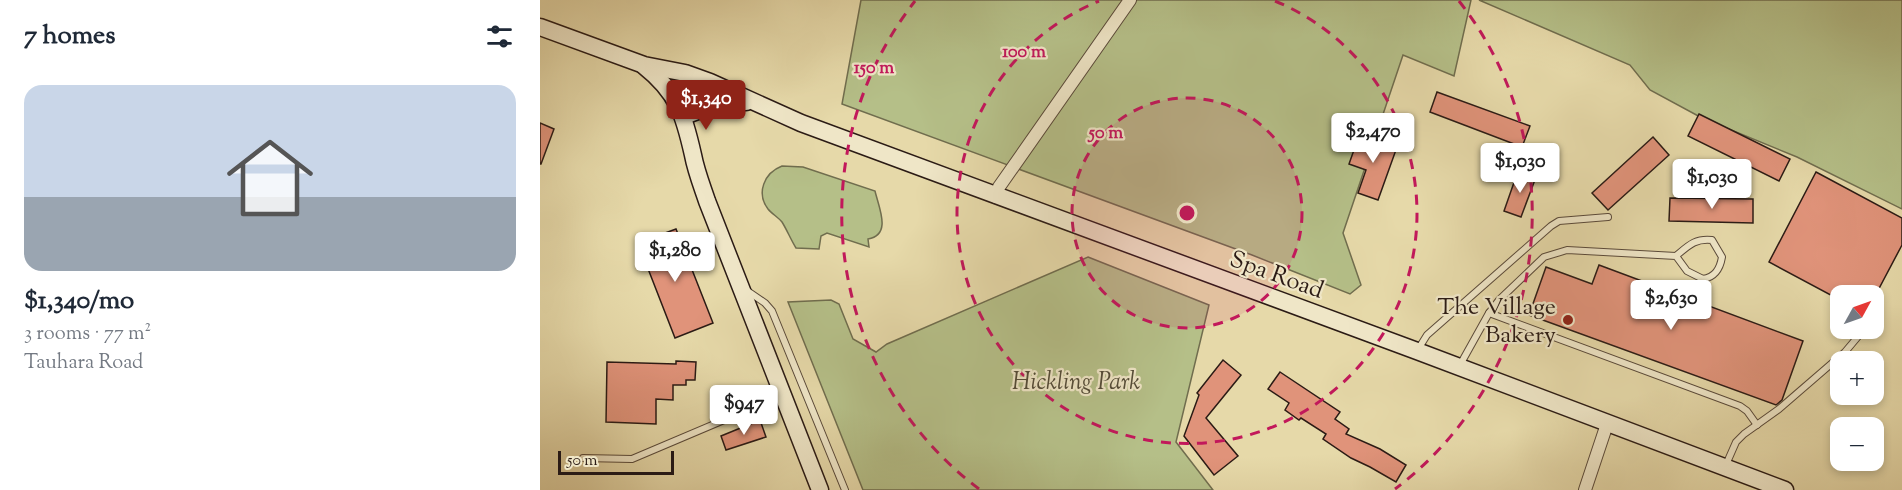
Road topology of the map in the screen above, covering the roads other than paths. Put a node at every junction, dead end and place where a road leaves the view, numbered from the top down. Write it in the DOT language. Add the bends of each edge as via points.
graph roads {
  1 [pos="1130,0"];
  2 [pos="540,27"];
  3 [pos="644,65"];
  4 [pos="752,102"];
  5 [pos="684,116"];
  6 [pos="996,197"];
  7 [pos="1608,217"];
  8 [pos="1676,256"];
  9 [pos="741,287"];
  10 [pos="1489,313"];
  11 [pos="1856,339"];
  12 [pos="1417,351"];
  13 [pos="1459,368"];
  14 [pos="783,395"];
  15 [pos="1607,424"];
  16 [pos="1757,424"];
  17 [pos="583,458"];
  18 [pos="1725,468"];
  19 [pos="820,490"];
  20 [pos="845,490"];
  21 [pos="1585,490"];
  22 [pos="1785,490"];
  1 -- 6 [label="street" via="999,187"];
  2 -- 3 [label="main road, Spa Road"];
  3 -- 4 [label="main road, Spa Road" via="685,73"];
  3 -- 5 [label="main road, Spa Road" via="672,94"];
  4 -- 5 [label="main road, Spa Road" via="722,102"];
  4 -- 6 [label="main road, Spa Road"];
  5 -- 9 [label="main road" via="698,174"];
  6 -- 12 [label="main road, Spa Road"];
  7 -- 12 [label="lane" via="1559,221 1551,226 1427,335"];
  8 -- 8 [label="lane" via="1702,239 1712,240 1722,257 1716,272 1703,279 1687,271"];
  8 -- 10 [label="lane" via="1567,250 1550,255"];
  9 -- 14 [label="main road"];
  9 -- 20 [label="lane" via="772,311"];
  10 -- 13 [label="lane"];
  10 -- 16 [label="lane" via="1740,406"];
  11 -- 16 [label="lane"];
  12 -- 13 [label="main road, Spa Road"];
  13 -- 15 [label="main road, Spa Road"];
  14 -- 17 [label="lane" via="632,459"];
  14 -- 19 [label="main road"];
  15 -- 18 [label="main road, Spa Road"];
  15 -- 21 [label="street"];
  16 -- 18 [label="lane" via="1736,442"];
  18 -- 22 [label="main road, Spa Road"];
}
